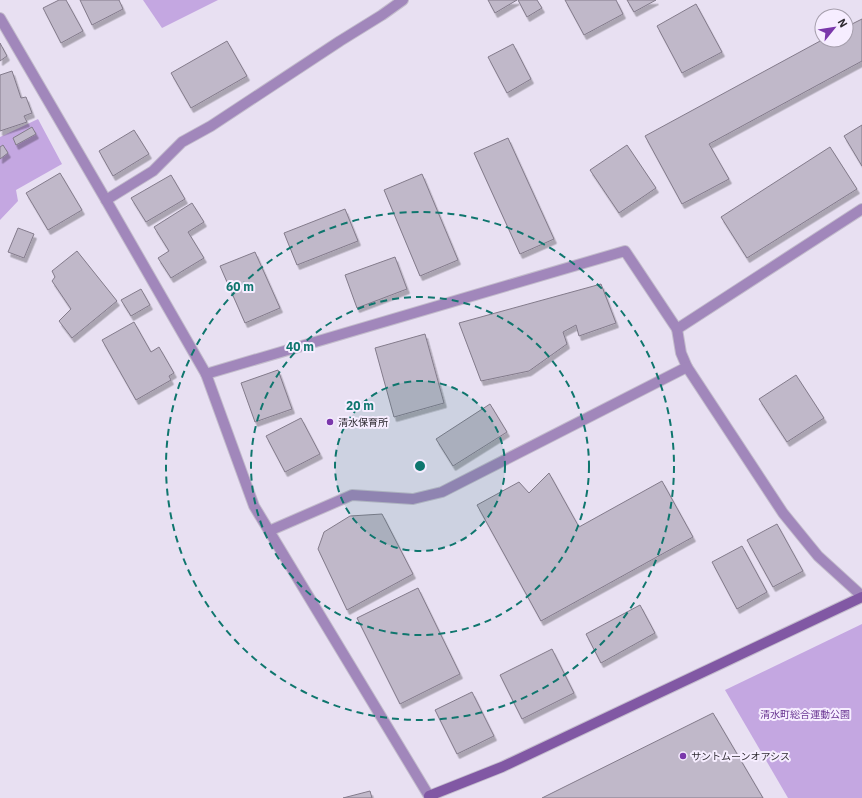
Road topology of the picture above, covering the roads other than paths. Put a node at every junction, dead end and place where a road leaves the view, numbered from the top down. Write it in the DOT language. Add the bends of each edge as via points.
graph roads {
  1 [pos="403,0"];
  2 [pos="0,18"];
  3 [pos="106,200"];
  4 [pos="862,209"];
  5 [pos="677,329"];
  6 [pos="687,367"];
  7 [pos="206,374"];
  8 [pos="269,531"];
  9 [pos="862,597"];
  10 [pos="430,797"];
  1 -- 3 [label="street" via="211,126 182,142 153,171"];
  2 -- 3 [label="street"];
  3 -- 7 [label="street"];
  4 -- 5 [label="street"];
  5 -- 6 [label="street" via="681,353"];
  5 -- 7 [label="street" via="625,251"];
  6 -- 8 [label="street" via="442,492 413,499 352,495"];
  6 -- 9 [label="street" via="783,513 818,556"];
  7 -- 8 [label="street" via="254,506"];
  8 -- 10 [label="street"];
  9 -- 10 [label="street" via="502,767"];
}
